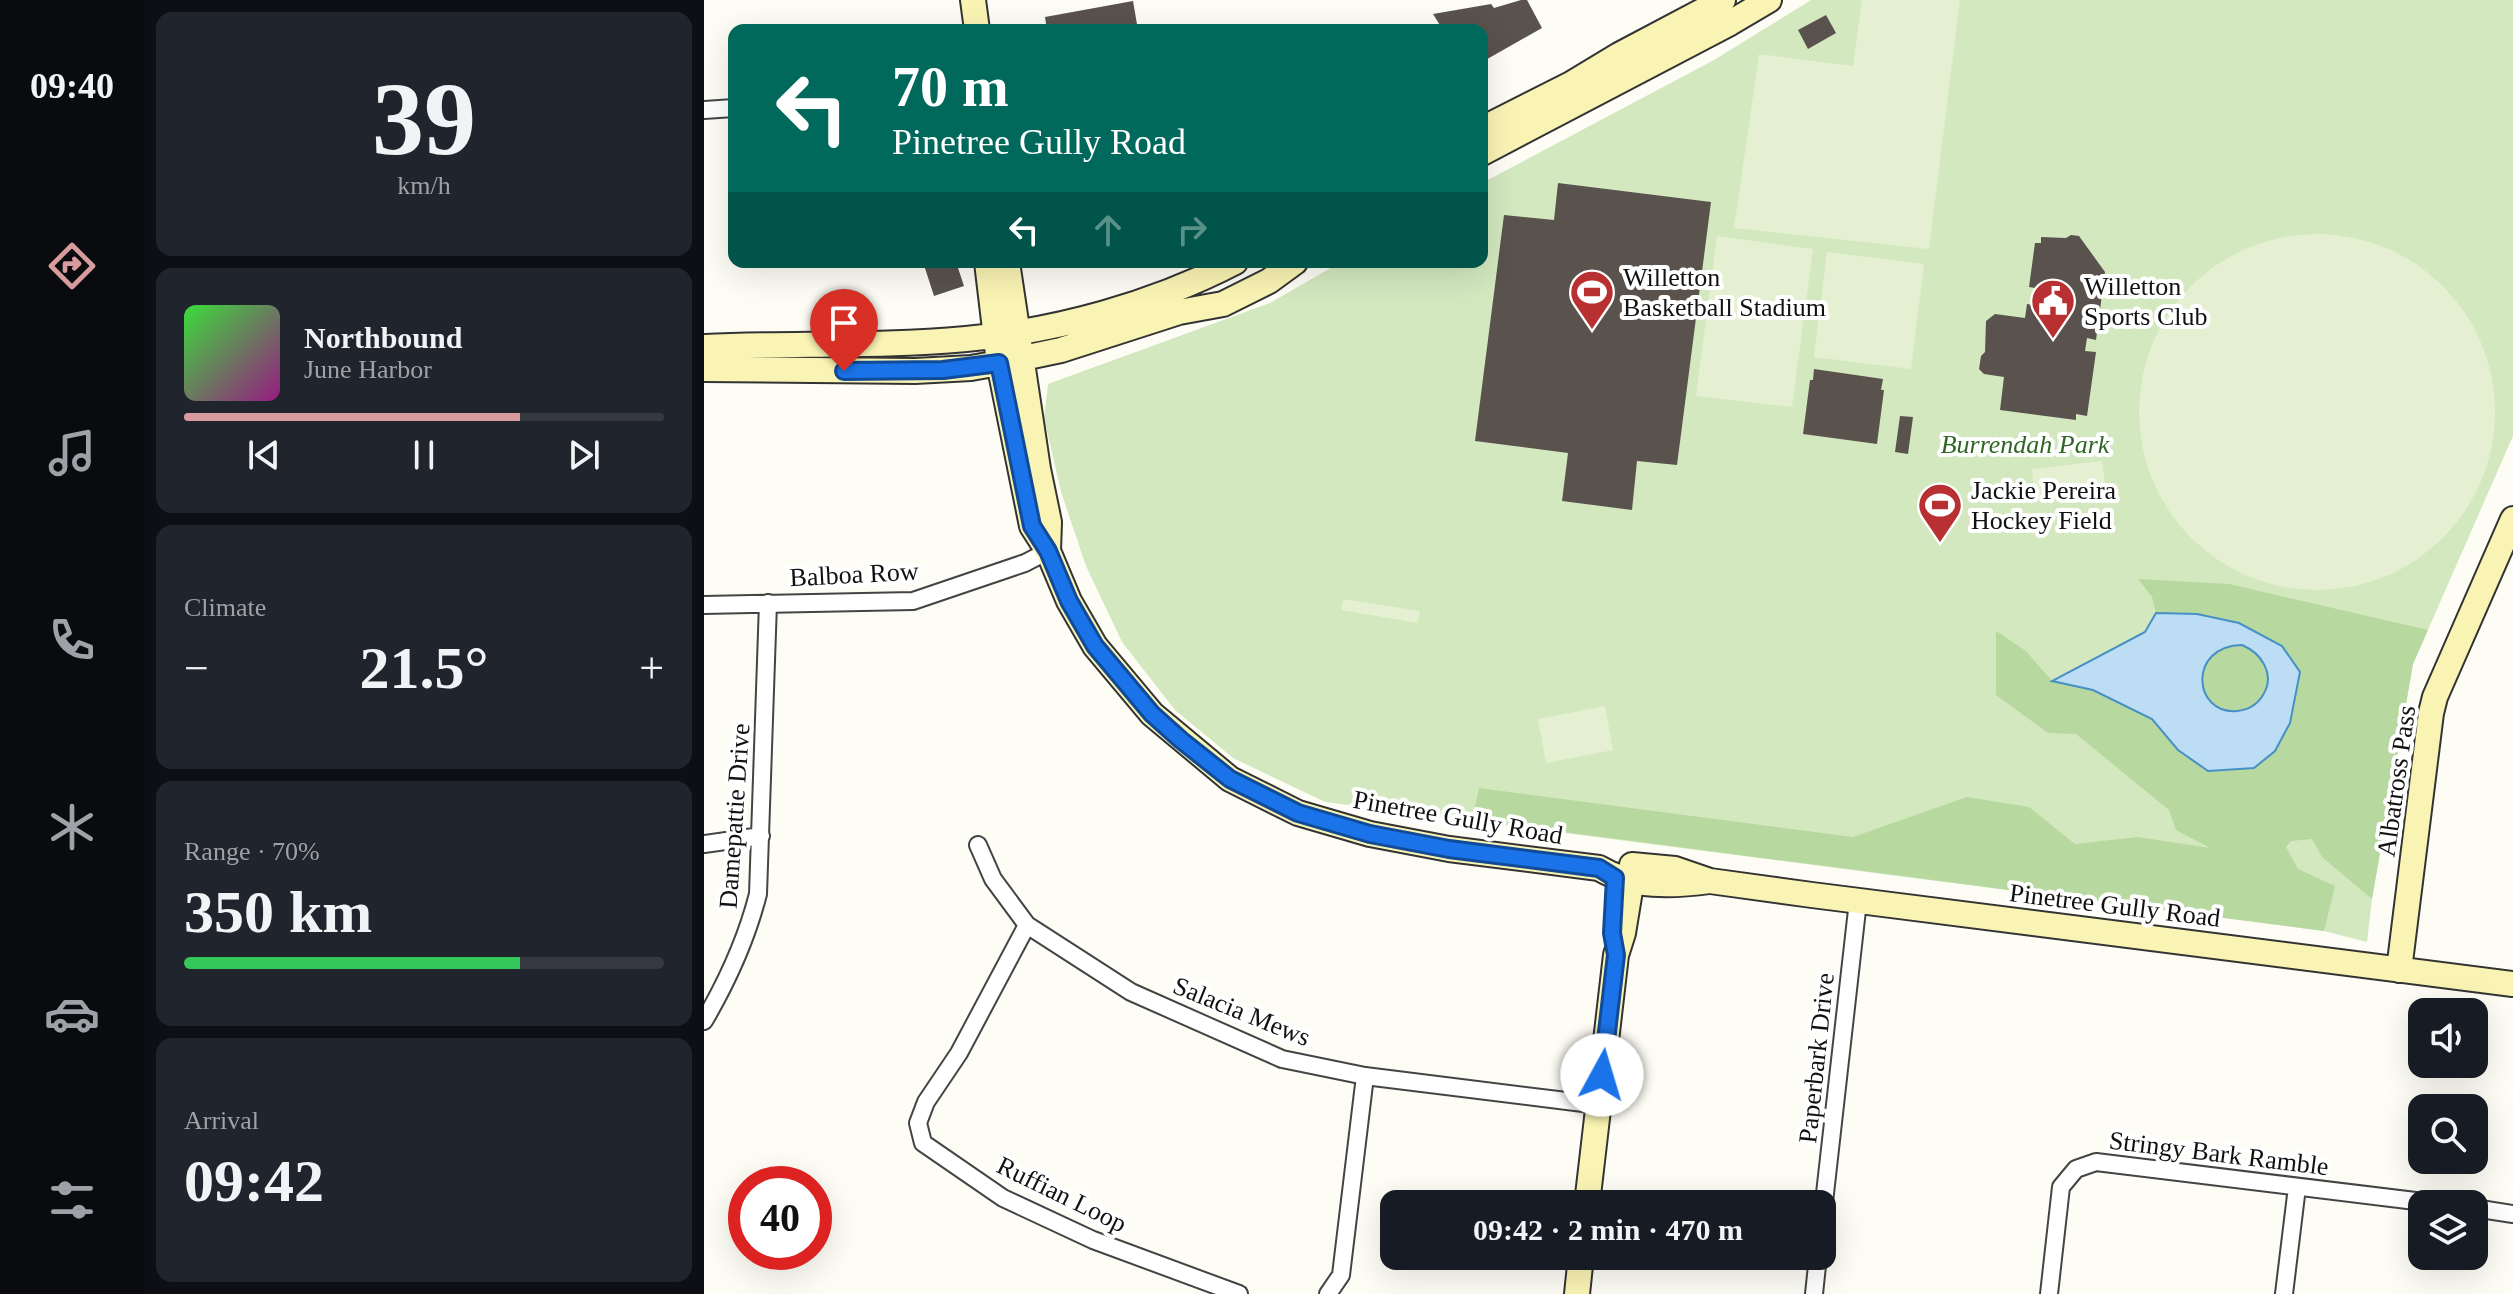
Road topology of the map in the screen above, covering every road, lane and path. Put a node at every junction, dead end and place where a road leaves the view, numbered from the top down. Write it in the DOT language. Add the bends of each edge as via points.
graph roads {
  1 [pos="957,0"];
  2 [pos="973,0"];
  3 [pos="1723,0"];
  4 [pos="1769,0"];
  5 [pos="959,24"];
  6 [pos="976,24"];
  7 [pos="728,108"];
  8 [pos="704,110"];
  9 [pos="1488,126"];
  10 [pos="1488,150"];
  11 [pos="989,268"];
  12 [pos="1007,268"];
  13 [pos="1222,268"];
  14 [pos="1288,268"];
  15 [pos="1006,334"];
  16 [pos="704,347"];
  17 [pos="1010,361"];
  18 [pos="704,369"];
  19 [pos="2513,519"];
  20 [pos="1048,551"];
  21 [pos="768,603"];
  22 [pos="704,605"];
  23 [pos="761,836"];
  24 [pos="704,844"];
  25 [pos="978,845"];
  26 [pos="1619,871"];
  27 [pos="1858,901"];
  28 [pos="1027,925"];
  29 [pos="2399,970"];
  30 [pos="2513,984"];
  31 [pos="704,1021"];
  32 [pos="1365,1076"];
  33 [pos="1599,1105"];
  34 [pos="2297,1187"];
  35 [pos="1589,1190"];
  36 [pos="1825,1190"];
  37 [pos="2408,1200"];
  38 [pos="2488,1210"];
  39 [pos="2513,1214"];
  40 [pos="1580,1270"];
  41 [pos="1817,1270"];
  42 [pos="1239,1294"];
  43 [pos="1328,1294"];
  44 [pos="1577,1294"];
  45 [pos="1814,1294"];
  46 [pos="2049,1294"];
  47 [pos="2284,1294"];
  1 -- 5 [label="main road"];
  2 -- 6 [label="main road"];
  3 -- 9 [label="main road"];
  4 -- 10 [label="main road"];
  7 -- 8 [label="street"];
  11 -- 15 [label="main road, Pinetree Gully Road"];
  12 -- 15 [label="main road, Pinetree Gully Road"];
  13 -- 15 [label="main road" via="1108,310"];
  14 -- 17 [label="main road" via="1223,304"];
  15 -- 16 [label="main road" via="914,342"];
  15 -- 17 [label="main road, Pinetree Gully Road"];
  17 -- 18 [label="main road" via="915,371"];
  17 -- 20 [label="main road, Pinetree Gully Road" via="1032,526"];
  19 -- 29 [label="main road, Albatross Pass" via="2431,713"];
  20 -- 21 [label="street, Balboa Row" via="913,601"];
  20 -- 26 [label="main road, Pinetree Gully Road" via="1069,601 1105,658 1152,714 1230,779 1298,813 1370,834"];
  21 -- 22 [label="street, Balboa Row"];
  21 -- 23 [label="street, Damepattie Drive"];
  23 -- 24 [label="street"];
  23 -- 31 [label="street, Damepattie Drive" via="750,928"];
  25 -- 28 [label="street, Salacia Mews" via="993,879"];
  26 -- 27 [label="main road, Pinetree Gully Road" via="1675,869 1710,881"];
  26 -- 33 [label="main road" via="1623,933"];
  27 -- 29 [label="main road, Pinetree Gully Road"];
  27 -- 36 [label="street, Paperbark Drive"];
  28 -- 32 [label="street, Salacia Mews" via="1131,992 1282,1059"];
  28 -- 42 [label="street, Ruffian Loop" via="959,1053 926,1102 918,1123 923,1143 1003,1198 1093,1240"];
  29 -- 30 [label="main road, Pinetree Gully Road"];
  32 -- 33 [label="street, Salacia Mews"];
  32 -- 43 [label="street" via="1341,1275"];
  33 -- 35 [label="main road"];
  34 -- 37 [label="street, Stringy Bark Ramble"];
  34 -- 46 [label="street, Stringy Bark Ramble" via="2096,1162 2076,1169 2061,1187"];
  34 -- 47 [label="street"];
  38 -- 39 [label="street"];
  40 -- 44 [label="main road"];
  41 -- 45 [label="street"];
}
